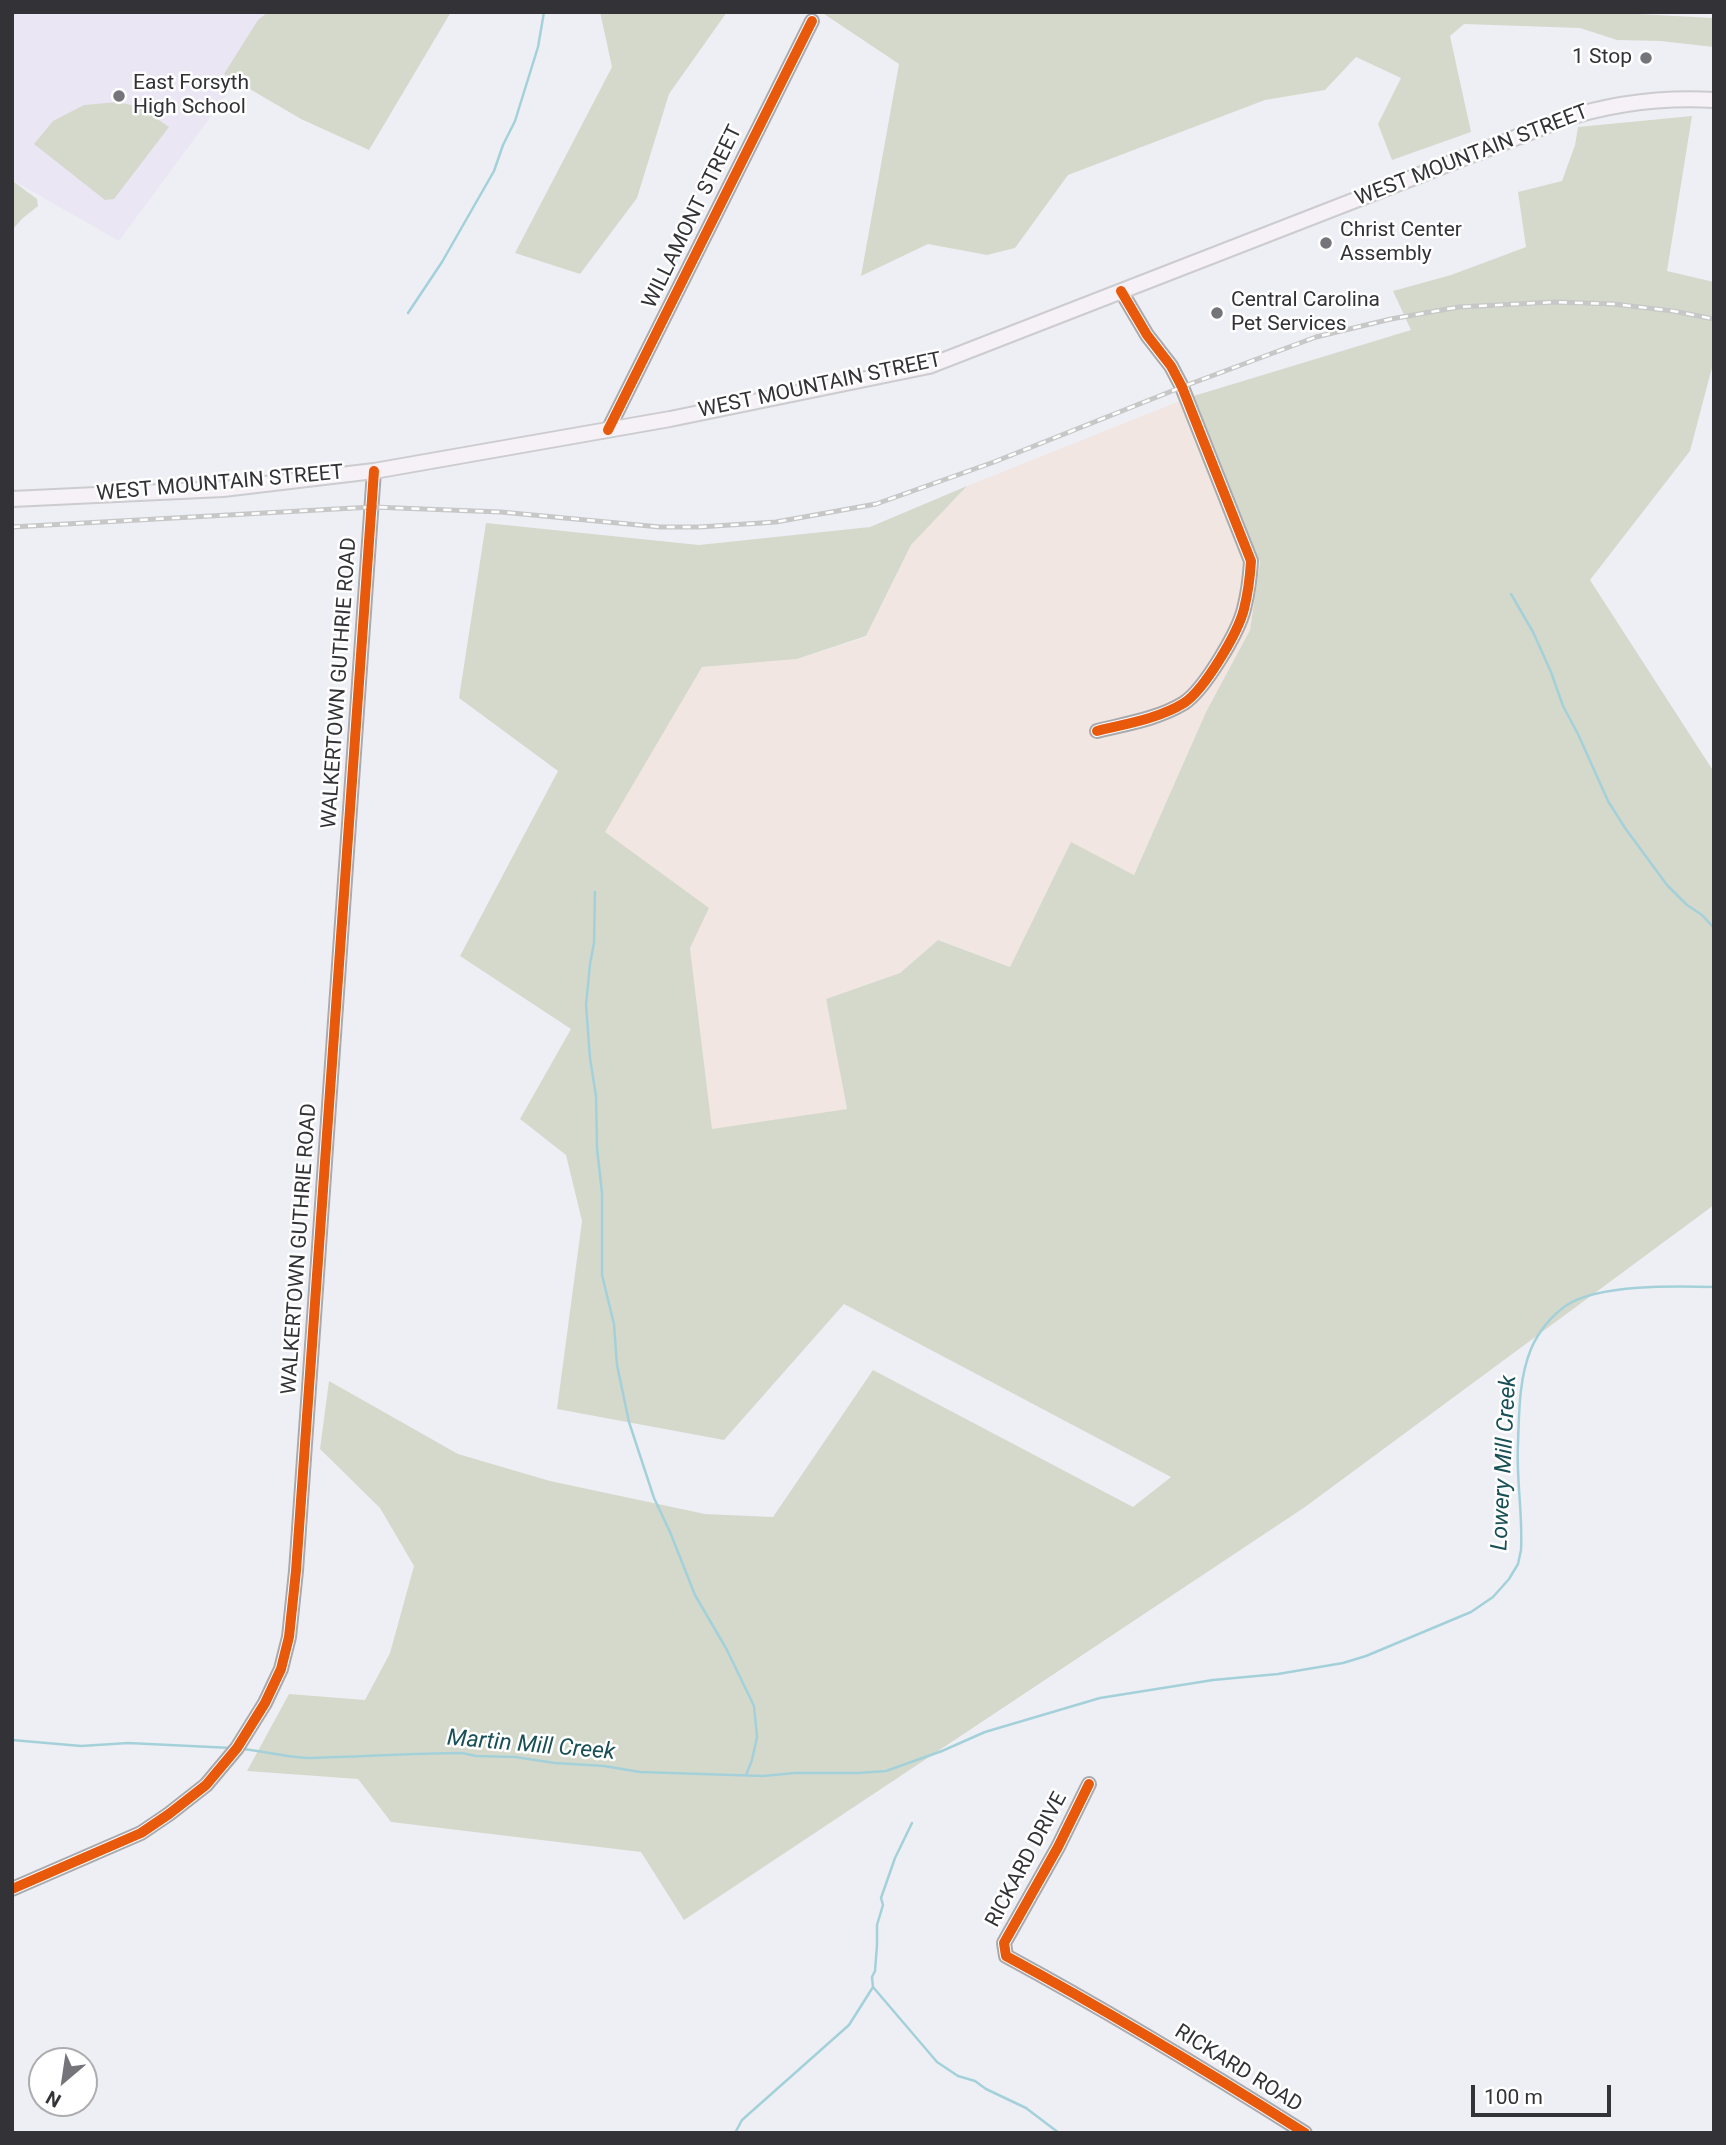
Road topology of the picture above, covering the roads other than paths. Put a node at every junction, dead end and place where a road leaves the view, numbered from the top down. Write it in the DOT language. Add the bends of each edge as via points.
graph roads {
  1 [pos="812,21"];
  2 [pos="1714,100"];
  3 [pos="1121,291"];
  4 [pos="608,430"];
  5 [pos="374,471"];
  6 [pos="12,499"];
  7 [pos="1097,731"];
  8 [pos="1090,1784"];
  9 [pos="12,1889"];
  10 [pos="1151,2038"];
  11 [pos="1305,2133"];
  1 -- 4 [label="street, WILLAMONT STREET"];
  2 -- 3 [label="main road, WEST MOUNTAIN STREET" via="1644,100 1579,114"];
  3 -- 4 [label="main road, WEST MOUNTAIN STREET" via="929,366"];
  3 -- 7 [label="street" via="1182,387 1251,561 1243,612 1200,689 1186,702 1157,715"];
  4 -- 5 [label="main road, WEST MOUNTAIN STREET"];
  5 -- 6 [label="main road, WEST MOUNTAIN STREET" via="223,489"];
  5 -- 9 [label="street, WALKERTOWN GUTHRIE ROAD" via="296,1571 281,1669 237,1748 206,1785 141,1833"];
  8 -- 10 [label="street, RICKARD DRIVE" via="1004,1944 1006,1956"];
  10 -- 11 [label="street, RICKARD ROAD"];
}
